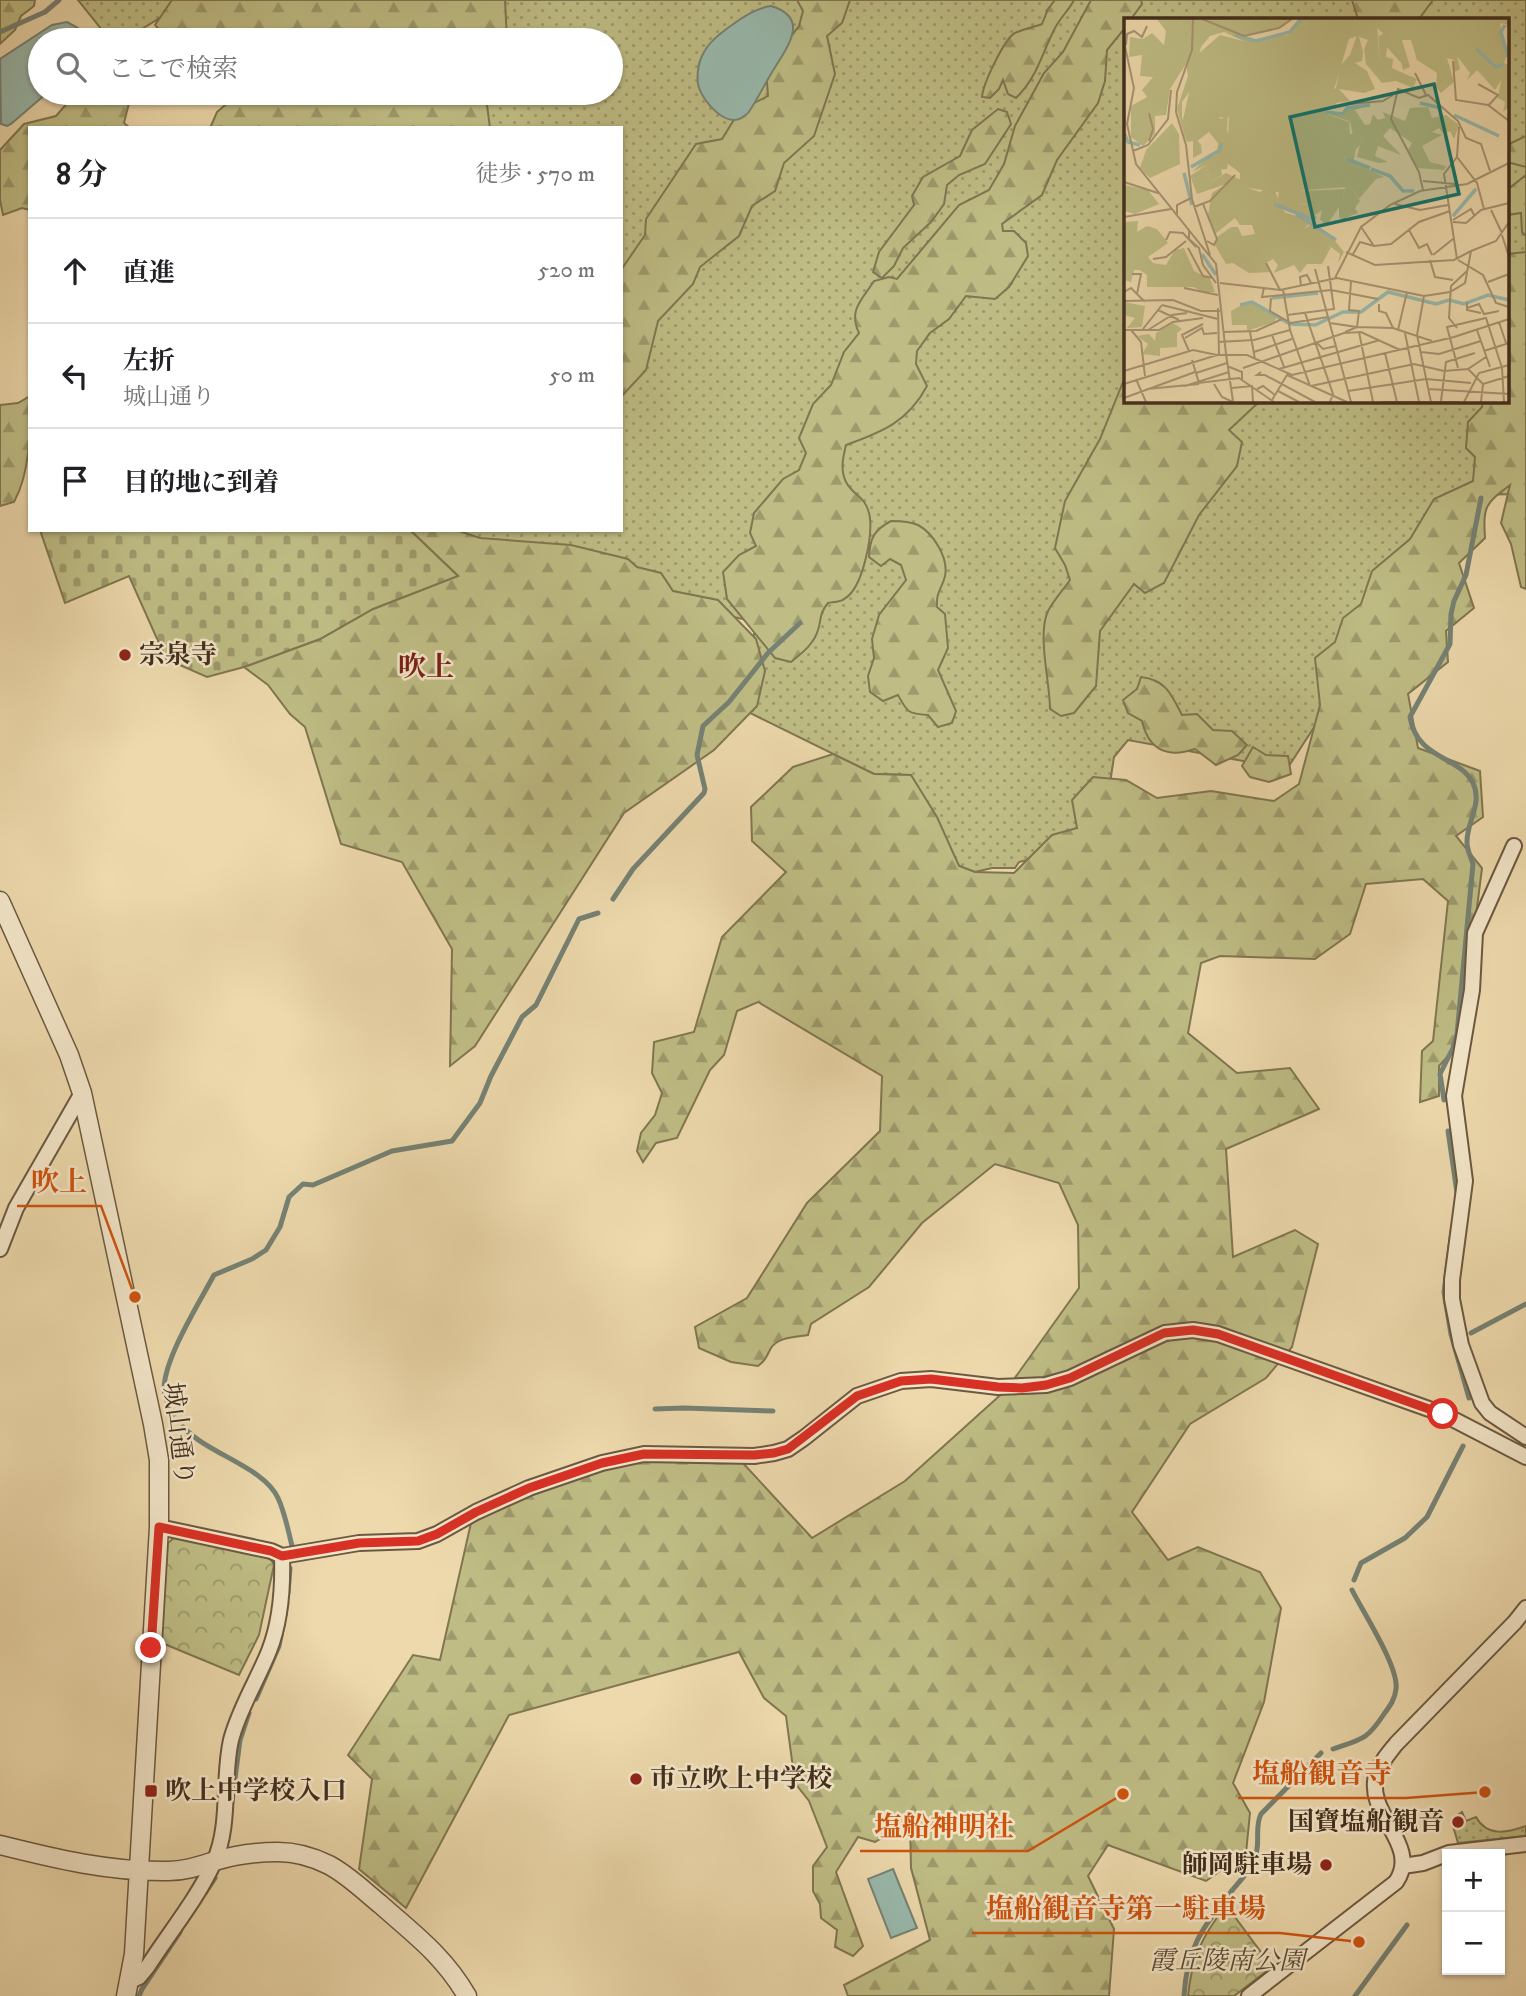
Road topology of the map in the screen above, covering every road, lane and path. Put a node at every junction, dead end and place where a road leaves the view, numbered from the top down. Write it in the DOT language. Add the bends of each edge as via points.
graph roads {
  1 [pos="1514,846"];
  2 [pos="0,901"];
  3 [pos="82,1093"];
  4 [pos="0,1249"];
  5 [pos="1526,1437"];
  6 [pos="1526,1457"];
  7 [pos="159,1527"];
  8 [pos="282,1556"];
  9 [pos="1526,1608"];
  10 [pos="1526,1844"];
  11 [pos="0,1845"];
  12 [pos="214,1861"];
  13 [pos="1404,1866"];
  14 [pos="138,1871"];
  15 [pos="128,1988"];
  16 [pos="467,1996"];
  17 [pos="1249,1996"];
  1 -- 5 [label="street" via="1475,933 1472,990 1454,1096 1465,1181 1452,1299 1461,1345 1482,1403"];
  2 -- 3 [label="street, 城山通り"];
  3 -- 4 [label="street" via="16,1208"];
  3 -- 7 [label="street, 城山通り" via="153,1424"];
  6 -- 8 [label="street" via="1432,1409 1218,1334 1193,1330 1164,1333 1046,1385 1022,1388 931,1379 901,1381 857,1396 781,1451 644,1454 529,1488 418,1541 359,1543"];
  7 -- 8 [label="street"];
  7 -- 14 [label="street, 城山通り"];
  8 -- 12 [label="street" via="273,1637 231,1741"];
  9 -- 13 [label="street" via="1381,1763 1375,1795 1399,1844"];
  10 -- 13 [label="street" via="1464,1850"];
  11 -- 14 [label="street" via="95,1868"];
  12 -- 14 [label="street" via="185,1871"];
  12 -- 15 [label="street" via="148,1966"];
  12 -- 16 [label="street" via="279,1852 331,1866 440,1956"];
  13 -- 17 [label="street" via="1396,1882"];
  14 -- 15 [label="street, 城山通り"];
}
